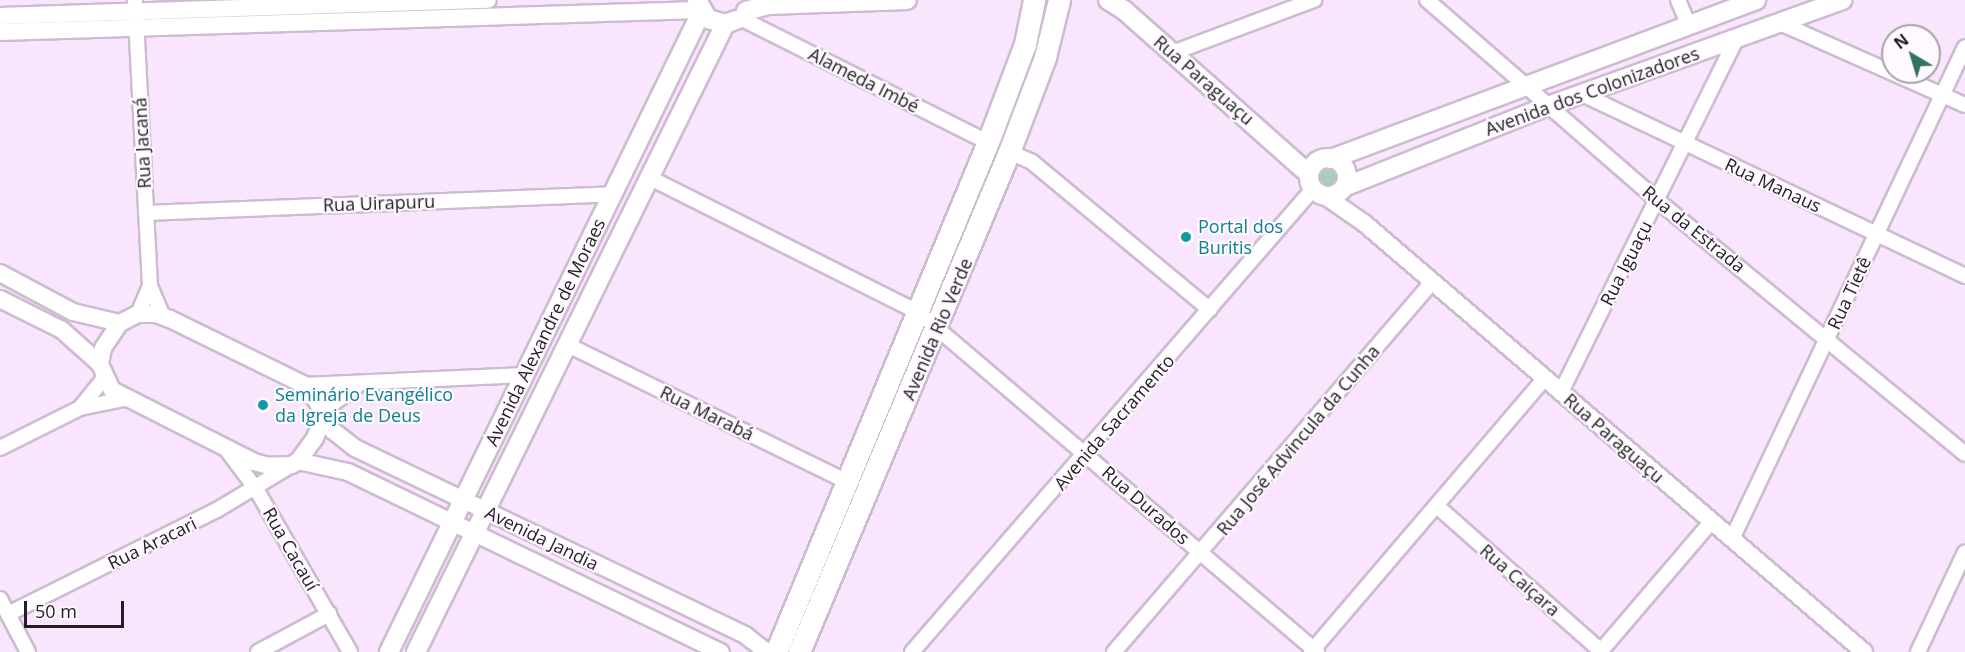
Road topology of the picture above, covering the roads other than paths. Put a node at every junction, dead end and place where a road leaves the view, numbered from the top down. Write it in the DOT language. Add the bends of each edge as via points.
graph roads {
  1 [pos="488,0"];
  2 [pos="908,0"];
  3 [pos="1034,0"];
  4 [pos="1059,0"];
  5 [pos="1108,0"];
  6 [pos="1314,0"];
  7 [pos="1427,0"];
  8 [pos="1678,0"];
  9 [pos="1756,0"];
  10 [pos="1843,0"];
  11 [pos="699,8"];
  12 [pos="136,12"];
  13 [pos="740,13"];
  14 [pos="0,16"];
  15 [pos="1780,23"];
  16 [pos="1688,24"];
  17 [pos="0,32"];
  18 [pos="1737,37"];
  19 [pos="1965,47"];
  20 [pos="1172,53"];
  21 [pos="1525,86"];
  22 [pos="1582,94"];
  23 [pos="1943,94"];
  24 [pos="1965,105"];
  25 [pos="1548,106"];
  26 [pos="988,142"];
  27 [pos="1685,143"];
  28 [pos="1009,152"];
  29 [pos="1331,159"];
  30 [pos="648,177"];
  31 [pos="1320,181"];
  32 [pos="613,194"];
  33 [pos="1657,200"];
  34 [pos="146,213"];
  35 [pos="1876,234"];
  36 [pos="0,273"];
  37 [pos="1965,276"];
  38 [pos="1433,281"];
  39 [pos="150,286"];
  40 [pos="0,299"];
  41 [pos="1210,310"];
  42 [pos="919,313"];
  43 [pos="138,314"];
  44 [pos="163,316"];
  45 [pos="120,323"];
  46 [pos="937,331"];
  47 [pos="1827,338"];
  48 [pos="566,344"];
  49 [pos="102,371"];
  50 [pos="525,375"];
  51 [pos="1545,378"];
  52 [pos="304,385"];
  53 [pos="358,385"];
  54 [pos="1561,392"];
  55 [pos="124,399"];
  56 [pos="80,408"];
  57 [pos="323,414"];
  58 [pos="0,448"];
  59 [pos="227,450"];
  60 [pos="1086,453"];
  61 [pos="1965,454"];
  62 [pos="295,463"];
  63 [pos="848,482"];
  64 [pos="256,489"];
  65 [pos="463,500"];
  66 [pos="1438,507"];
  67 [pos="485,510"];
  68 [pos="453,521"];
  69 [pos="1712,521"];
  70 [pos="475,532"];
  71 [pos="1732,539"];
  72 [pos="1965,552"];
  73 [pos="1202,553"];
  74 [pos="0,599"];
  75 [pos="8,614"];
  76 [pos="329,614"];
  77 [pos="1314,651"];
  78 [pos="28,652"];
  79 [pos="258,652"];
  80 [pos="350,652"];
  81 [pos="389,652"];
  82 [pos="416,652"];
  83 [pos="721,652"];
  84 [pos="767,652"];
  85 [pos="776,652"];
  86 [pos="800,652"];
  87 [pos="912,652"];
  88 [pos="1114,652"];
  89 [pos="1601,652"];
  90 [pos="1864,652"];
  91 [pos="1918,652"];
  1 -- 12 [label="street"];
  2 -- 13 [label="main road" via="768,5"];
  3 -- 26 [label="main road, Avenida Rio Verde" via="1025,45"];
  4 -- 28 [label="main road, Avenida Rio Verde" via="1045,57"];
  5 -- 20 [label="main road, Rua Paraguaçu" via="1124,9"];
  6 -- 20 [label="street"];
  7 -- 21 [label="street, Rua da Estrada"];
  8 -- 16 [label="street"];
  9 -- 16 [label="main road, Avenida dos Colonizadores"];
  10 -- 15 [label="main road, Avenida dos Colonizadores"];
  11 -- 12 [label="street"];
  11 -- 13 [label="main road" via="708,20"];
  11 -- 32 [label="main road, Avenida Alexandre de Moraes"];
  12 -- 14 [label="street"];
  12 -- 17 [label="street"];
  12 -- 34 [label="street, Rua Jacaná"];
  13 -- 26 [label="street, Alameda Imbé"];
  13 -- 30 [label="main road, Avenida Alexandre de Moraes"];
  15 -- 18 [label="main road, Avenida dos Colonizadores"];
  15 -- 23 [label="street"];
  16 -- 21 [label="main road, Avenida dos Colonizadores"];
  18 -- 22 [label="main road, Avenida dos Colonizadores"];
  18 -- 27 [label="street, Rua Iguaçu"];
  19 -- 23 [label="street, Rua Tietê"];
  20 -- 31 [label="main road, Rua Paraguaçu"];
  21 -- 25 [label="street, Rua da Estrada"];
  21 -- 29 [label="main road, Avenida dos Colonizadores"];
  22 -- 25 [label="main road, Avenida dos Colonizadores"];
  22 -- 27 [label="street, Rua Manaus"];
  23 -- 24 [label="street"];
  23 -- 35 [label="street, Rua Tietê"];
  25 -- 31 [label="main road, Avenida dos Colonizadores"];
  25 -- 33 [label="street, Rua da Estrada"];
  26 -- 42 [label="main road, Avenida Rio Verde"];
  27 -- 33 [label="street, Rua Iguaçu"];
  27 -- 35 [label="street, Rua Manaus"];
  28 -- 41 [label="street" via="1032,162"];
  28 -- 46 [label="main road, Avenida Rio Verde"];
  29 -- 31 [label="main road, Avenida dos Colonizadores" via="1320,160"];
  29 -- 31 [label="main road" via="1345,170"];
  30 -- 42 [label="street"];
  30 -- 48 [label="main road, Avenida Alexandre de Moraes"];
  31 -- 38 [label="street, Rua Paraguaçu"];
  31 -- 41 [label="street, Avenida Sacramento"];
  32 -- 34 [label="street, Rua Uirapuru"];
  32 -- 50 [label="main road, Avenida Alexandre de Moraes"];
  33 -- 47 [label="street, Rua da Estrada"];
  33 -- 54 [label="street, Rua Iguaçu"];
  34 -- 39 [label="street, Rua Jacaná"];
  35 -- 37 [label="street, Rua Manaus"];
  35 -- 47 [label="street, Rua Tietê"];
  36 -- 45 [label="street" via="73,312"];
  38 -- 51 [label="street, Rua Paraguaçu"];
  38 -- 73 [label="street, Rua José Advincula da Cunha"];
  39 -- 43 [label="street, Rua Jacaná"];
  39 -- 44 [label="street, Rua Jacaná"];
  40 -- 49 [label="street" via="62,330"];
  41 -- 60 [label="street, Avenida Sacramento"];
  42 -- 46 [label="street, Rua Durados"];
  42 -- 63 [label="main road, Avenida Rio Verde"];
  43 -- 44 [label="street"];
  43 -- 45 [label="street"];
  44 -- 52 [label="street"];
  45 -- 49 [label="street" via="103,348"];
  46 -- 60 [label="street, Rua Durados"];
  46 -- 86 [label="main road, Avenida Rio Verde"];
  47 -- 61 [label="street, Rua da Estrada"];
  47 -- 71 [label="street, Rua Tietê"];
  48 -- 63 [label="street, Rua Marabá"];
  48 -- 67 [label="main road, Avenida Alexandre de Moraes"];
  49 -- 55 [label="street"];
  49 -- 56 [label="street"];
  50 -- 53 [label="street"];
  50 -- 65 [label="main road, Avenida Alexandre de Moraes"];
  51 -- 54 [label="street, Rua Paraguaçu"];
  51 -- 66 [label="street"];
  52 -- 53 [label="street"];
  52 -- 57 [label="street, Avenida Jandia"];
  53 -- 57 [label="street"];
  54 -- 69 [label="street, Rua Paraguaçu"];
  55 -- 56 [label="street"];
  55 -- 59 [label="street, Avenida Jandia"];
  56 -- 58 [label="street"];
  57 -- 62 [label="street" via="315,438"];
  57 -- 65 [label="street, Avenida Jandia" via="355,448"];
  59 -- 62 [label="street, Avenida Jandia" via="269,466"];
  59 -- 64 [label="street, Rua Cacauí"];
  60 -- 73 [label="street, Rua Durados"];
  60 -- 87 [label="street, Avenida Sacramento"];
  62 -- 64 [label="street, Rua Aracari"];
  62 -- 68 [label="street, Avenida Jandia" via="348,472"];
  63 -- 85 [label="main road, Avenida Rio Verde"];
  64 -- 75 [label="street, Rua Aracari"];
  64 -- 76 [label="street, Rua Cacauí"];
  65 -- 67 [label="street, Avenida Jandia"];
  65 -- 68 [label="main road, Avenida Alexandre de Moraes"];
  66 -- 77 [label="street"];
  66 -- 89 [label="street, Rua Caiçara"];
  67 -- 70 [label="main road, Avenida Alexandre de Moraes"];
  67 -- 84 [label="street, Avenida Jandia" via="744,635"];
  68 -- 70 [label="street, Avenida Jandia"];
  68 -- 81 [label="main road, Avenida Alexandre de Moraes"];
  69 -- 71 [label="street, Rua Paraguaçu"];
  69 -- 89 [label="street"];
  70 -- 82 [label="main road, Avenida Alexandre de Moraes"];
  70 -- 83 [label="street, Avenida Jandia"];
  71 -- 90 [label="street, Rua Paraguaçu"];
  72 -- 91 [label="street"];
  73 -- 77 [label="street, Rua Durados"];
  73 -- 88 [label="street, Rua José Advincula da Cunha"];
  74 -- 75 [label="street"];
  75 -- 78 [label="street"];
  76 -- 79 [label="street"];
  76 -- 80 [label="street, Rua Cacauí"];
}
